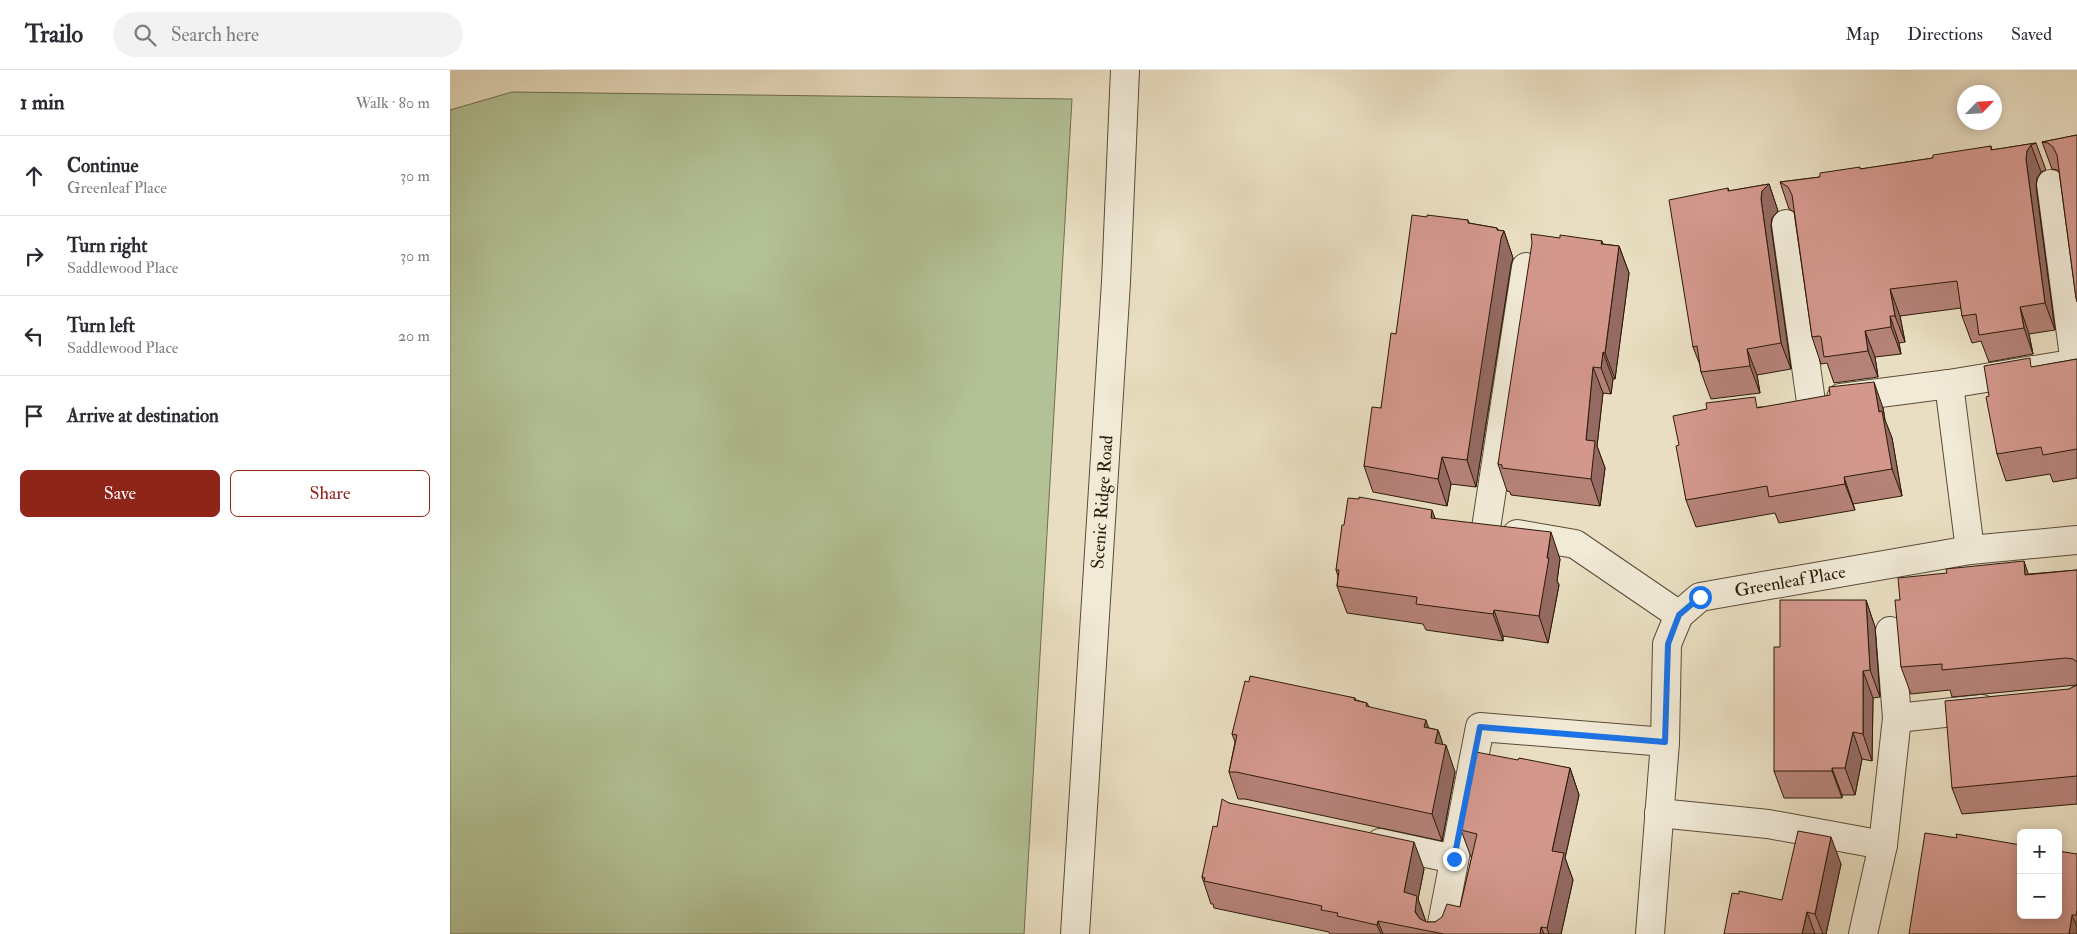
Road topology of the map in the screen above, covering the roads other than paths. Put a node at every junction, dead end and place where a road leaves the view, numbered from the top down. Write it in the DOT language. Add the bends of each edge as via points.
graph roads {
  1 [pos="1125,70"];
  2 [pos="2051,184"];
  3 [pos="1786,224"];
  4 [pos="1526,268"];
  5 [pos="2076,364"];
  6 [pos="1949,384"];
  7 [pos="1811,402"];
  8 [pos="1782,406"];
  9 [pos="1458,523"];
  10 [pos="1486,528"];
  11 [pos="2077,540"];
  12 [pos="1970,550"];
  13 [pos="1679,615"];
  14 [pos="1890,631"];
  15 [pos="2010,707"];
  16 [pos="1897,718"];
  17 [pos="1665,742"];
  18 [pos="1659,813"];
  19 [pos="1357,838"];
  20 [pos="1883,845"];
  21 [pos="1454,859"];
  22 [pos="1075,934"];
  23 [pos="1440,934"];
  24 [pos="1650,934"];
  25 [pos="1862,934"];
  1 -- 22 [label="street, Scenic Ridge Road" via="1116,282"];
  2 -- 5 [label="street"];
  3 -- 7 [label="street"];
  4 -- 10 [label="street"];
  5 -- 6 [label="street"];
  6 -- 7 [label="street"];
  6 -- 12 [label="street"];
  7 -- 8 [label="street"];
  9 -- 10 [label="street"];
  10 -- 13 [label="street" via="1575,544"];
  11 -- 12 [label="street, Greenleaf Place"];
  12 -- 13 [label="street, Greenleaf Place" via="1700,597"];
  13 -- 17 [label="street, Greenleaf Place" via="1668,644"];
  14 -- 16 [label="street"];
  15 -- 16 [label="street"];
  16 -- 20 [label="street"];
  17 -- 18 [label="street, Greenleaf Place"];
  17 -- 21 [label="street" via="1480,727"];
  18 -- 20 [label="street" via="1768,824"];
  18 -- 24 [label="street, Greenleaf Place"];
  19 -- 21 [label="street"];
  20 -- 25 [label="street"];
  21 -- 23 [label="street"];
}
